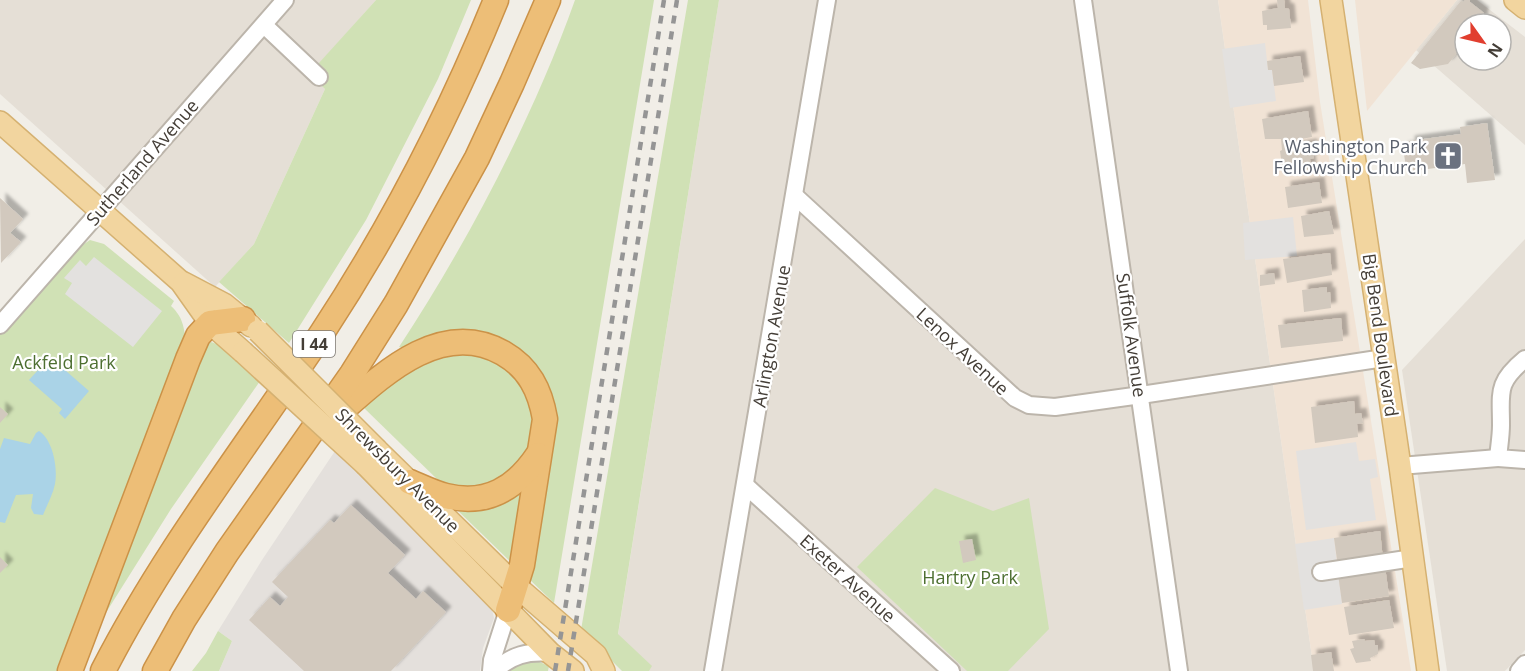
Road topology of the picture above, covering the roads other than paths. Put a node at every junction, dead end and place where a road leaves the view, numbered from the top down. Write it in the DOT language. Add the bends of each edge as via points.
graph roads {
  1 [pos="285,0"];
  2 [pos="496,0"];
  3 [pos="548,0"];
  4 [pos="826,0"];
  5 [pos="1083,0"];
  6 [pos="1331,0"];
  7 [pos="1515,0"];
  8 [pos="1525,8"];
  9 [pos="264,25"];
  10 [pos="319,77"];
  11 [pos="0,122"];
  12 [pos="795,196"];
  13 [pos="100,210"];
  14 [pos="181,282"];
  15 [pos="210,323"];
  16 [pos="0,325"];
  17 [pos="250,325"];
  18 [pos="1384,358"];
  19 [pos="1525,359"];
  20 [pos="1141,395"];
  21 [pos="304,443"];
  22 [pos="541,450"];
  23 [pos="372,458"];
  24 [pos="1498,458"];
  25 [pos="1525,460"];
  26 [pos="1400,466"];
  27 [pos="410,482"];
  28 [pos="745,485"];
  29 [pos="1413,558"];
  30 [pos="1321,572"];
  31 [pos="516,586"];
  32 [pos="508,610"];
  33 [pos="550,653"];
  34 [pos="1525,664"];
  35 [pos="70,671"];
  36 [pos="103,671"];
  37 [pos="155,671"];
  38 [pos="493,671"];
  39 [pos="573,671"];
  40 [pos="604,671"];
  41 [pos="713,671"];
  42 [pos="951,671"];
  43 [pos="1179,671"];
  44 [pos="1428,671"];
  45 [pos="1519,671"];
  1 -- 9 [label="street, Sutherland Avenue"];
  2 -- 36 [label="highway, I 44" via="446,114 368,259 165,561"];
  3 -- 21 [label="highway, I 44" via="482,148 437,232 352,374"];
  4 -- 12 [label="street, Arlington Avenue"];
  5 -- 20 [label="street, Suffolk Avenue"];
  6 -- 18 [label="main road, Big Bend Boulevard"];
  7 -- 8 [label="main road"];
  9 -- 10 [label="street"];
  9 -- 13 [label="street, Sutherland Avenue"];
  11 -- 13 [label="main road, Shrewsbury Avenue"];
  12 -- 20 [label="street, Lenox Avenue" via="1015,398 1029,405 1055,407"];
  12 -- 28 [label="street, Arlington Avenue"];
  13 -- 14 [label="main road, Shrewsbury Avenue"];
  13 -- 16 [label="street, Sutherland Avenue"];
  14 -- 15 [label="main road, Shrewsbury Avenue"];
  14 -- 17 [label="main road, Shrewsbury Avenue" via="224,304"];
  15 -- 17 [label="highway"];
  15 -- 23 [label="main road, Shrewsbury Avenue, bridge"];
  15 -- 35 [label="highway" via="198,336 188,359"];
  17 -- 23 [label="main road, Shrewsbury Avenue, bridge"];
  18 -- 20 [label="street, Lenox Avenue"];
  18 -- 26 [label="main road, Big Bend Boulevard"];
  19 -- 24 [label="street" via="1514,368 1502,388"];
  20 -- 43 [label="street, Suffolk Avenue"];
  21 -- 22 [label="highway" via="386,373 411,357 439,345 464,342 492,346 514,359 531,376 542,400 545,419"];
  21 -- 37 [label="highway, I 44" via="227,552"];
  22 -- 27 [label="highway" via="527,472 510,487 489,497 446,496"];
  22 -- 31 [label="highway"];
  23 -- 27 [label="main road, Shrewsbury Avenue"];
  23 -- 32 [label="main road, Shrewsbury Avenue"];
  24 -- 25 [label="street"];
  24 -- 26 [label="street"];
  26 -- 29 [label="main road, Big Bend Boulevard"];
  27 -- 31 [label="main road, Shrewsbury Avenue"];
  28 -- 41 [label="street, Arlington Avenue"];
  28 -- 42 [label="street, Exeter Avenue"];
  29 -- 30 [label="street"];
  29 -- 44 [label="main road, Big Bend Boulevard"];
  31 -- 32 [label="highway"];
  31 -- 40 [label="main road, Shrewsbury Avenue" via="597,655"];
  32 -- 33 [label="main road, Shrewsbury Avenue"];
  32 -- 38 [label="street" via="492,660"];
  33 -- 38 [label="street" via="535,651 514,656"];
  33 -- 39 [label="main road, Shrewsbury Avenue"];
  34 -- 45 [label="street"];
}
